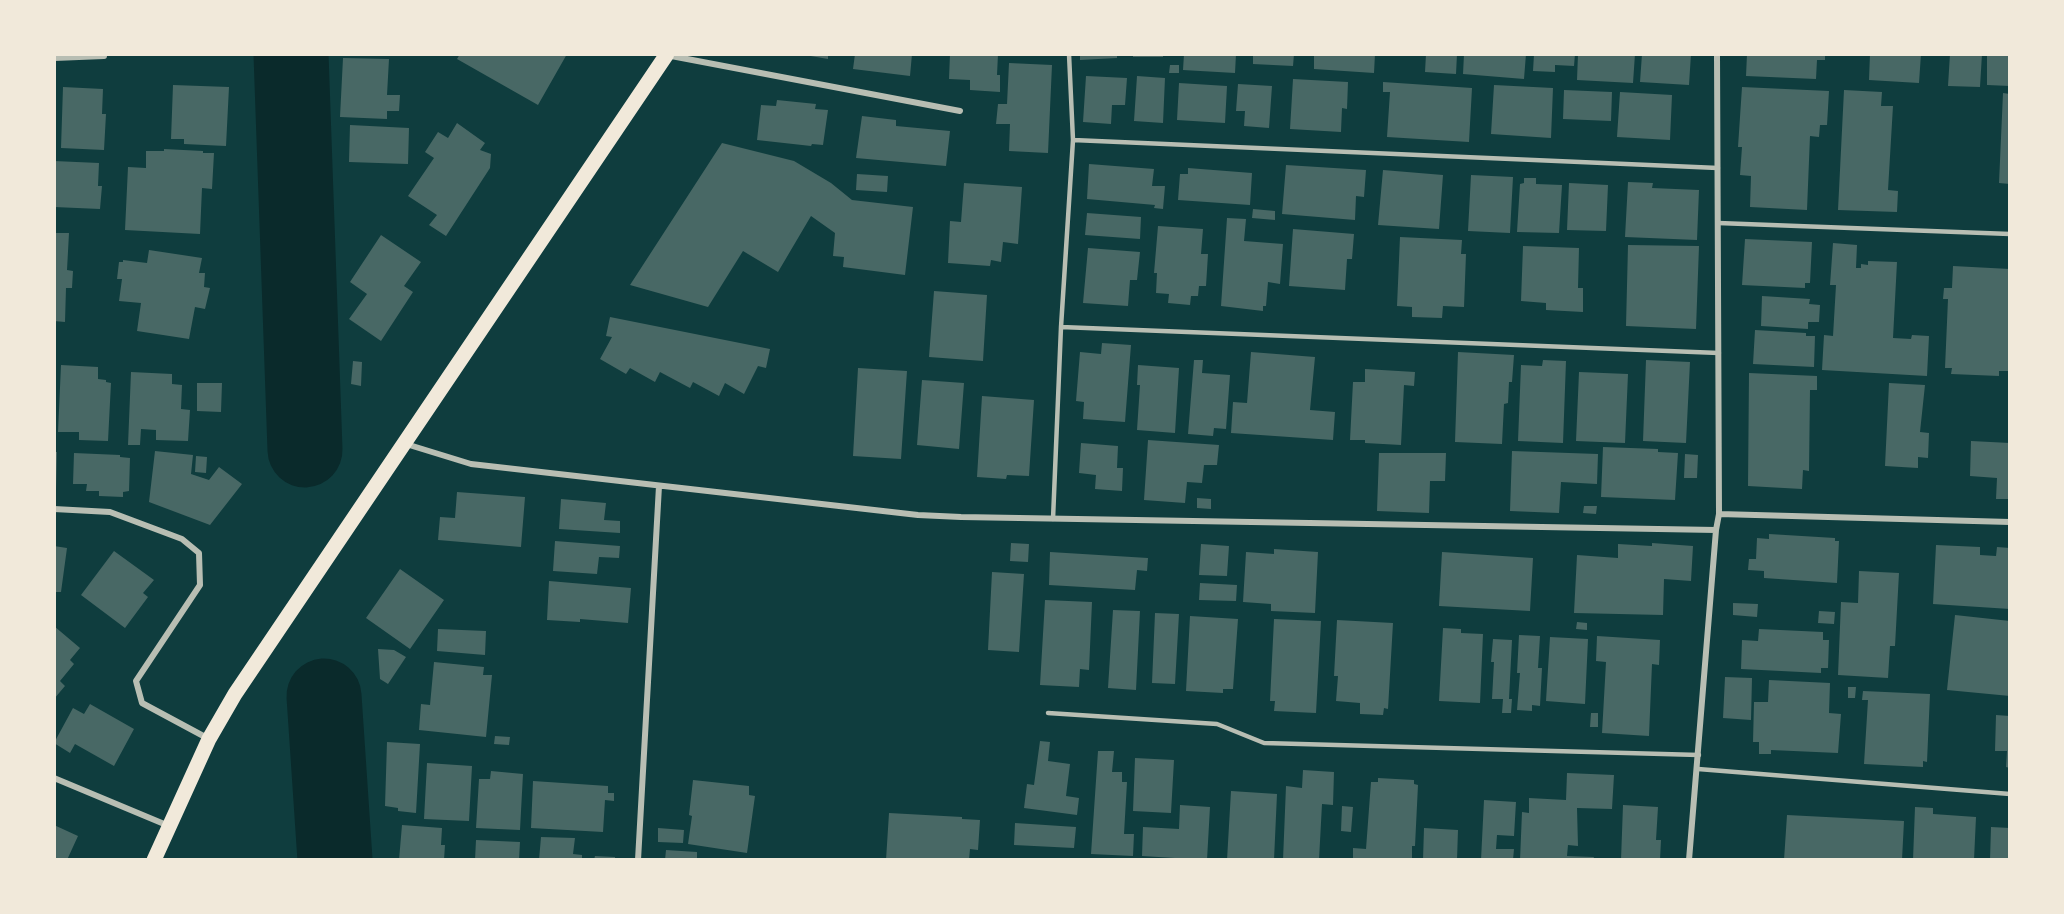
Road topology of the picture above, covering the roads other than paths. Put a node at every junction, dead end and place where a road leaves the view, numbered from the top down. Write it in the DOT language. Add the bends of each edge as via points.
graph roads {
  1 [pos="104,54"];
  2 [pos="1069,54"];
  3 [pos="1717,54"];
  4 [pos="667,55"];
  5 [pos="54,58"];
  6 [pos="960,111"];
  7 [pos="1073,140"];
  8 [pos="1718,168"];
  9 [pos="1718,223"];
  10 [pos="2010,234"];
  11 [pos="1061,327"];
  12 [pos="1719,353"];
  13 [pos="404,443"];
  14 [pos="659,486"];
  15 [pos="54,509"];
  16 [pos="1719,514"];
  17 [pos="1053,519"];
  18 [pos="2010,522"];
  19 [pos="1716,530"];
  20 [pos="1048,713"];
  21 [pos="209,739"];
  22 [pos="1699,755"];
  23 [pos="1698,770"];
  24 [pos="54,778"];
  25 [pos="2010,794"];
  26 [pos="169,826"];
  27 [pos="153,860"];
  28 [pos="638,860"];
  29 [pos="1689,860"];
  1 -- 5 [label="street"];
  2 -- 7 [label="lane"];
  3 -- 8 [label="street"];
  4 -- 6 [label="street"];
  4 -- 13 [label="main road"];
  7 -- 8 [label="lane"];
  7 -- 11 [label="lane"];
  8 -- 9 [label="street"];
  9 -- 10 [label="lane"];
  9 -- 12 [label="street"];
  11 -- 12 [label="lane"];
  11 -- 17 [label="lane"];
  12 -- 16 [label="street"];
  13 -- 14 [label="street" via="471,464"];
  13 -- 21 [label="main road" via="235,694"];
  14 -- 17 [label="street" via="918,514"];
  14 -- 28 [label="street"];
  15 -- 21 [label="street" via="110,512 182,539 199,553 200,585 136,681 142,703"];
  16 -- 18 [label="street"];
  16 -- 19 [label="street"];
  17 -- 19 [label="street"];
  19 -- 22 [label="street"];
  20 -- 22 [label="lane" via="1217,724 1264,743"];
  21 -- 26 [label="main road"];
  22 -- 23 [label="street"];
  23 -- 25 [label="lane"];
  23 -- 29 [label="street"];
  24 -- 26 [label="street"];
  26 -- 27 [label="main road"];
}
